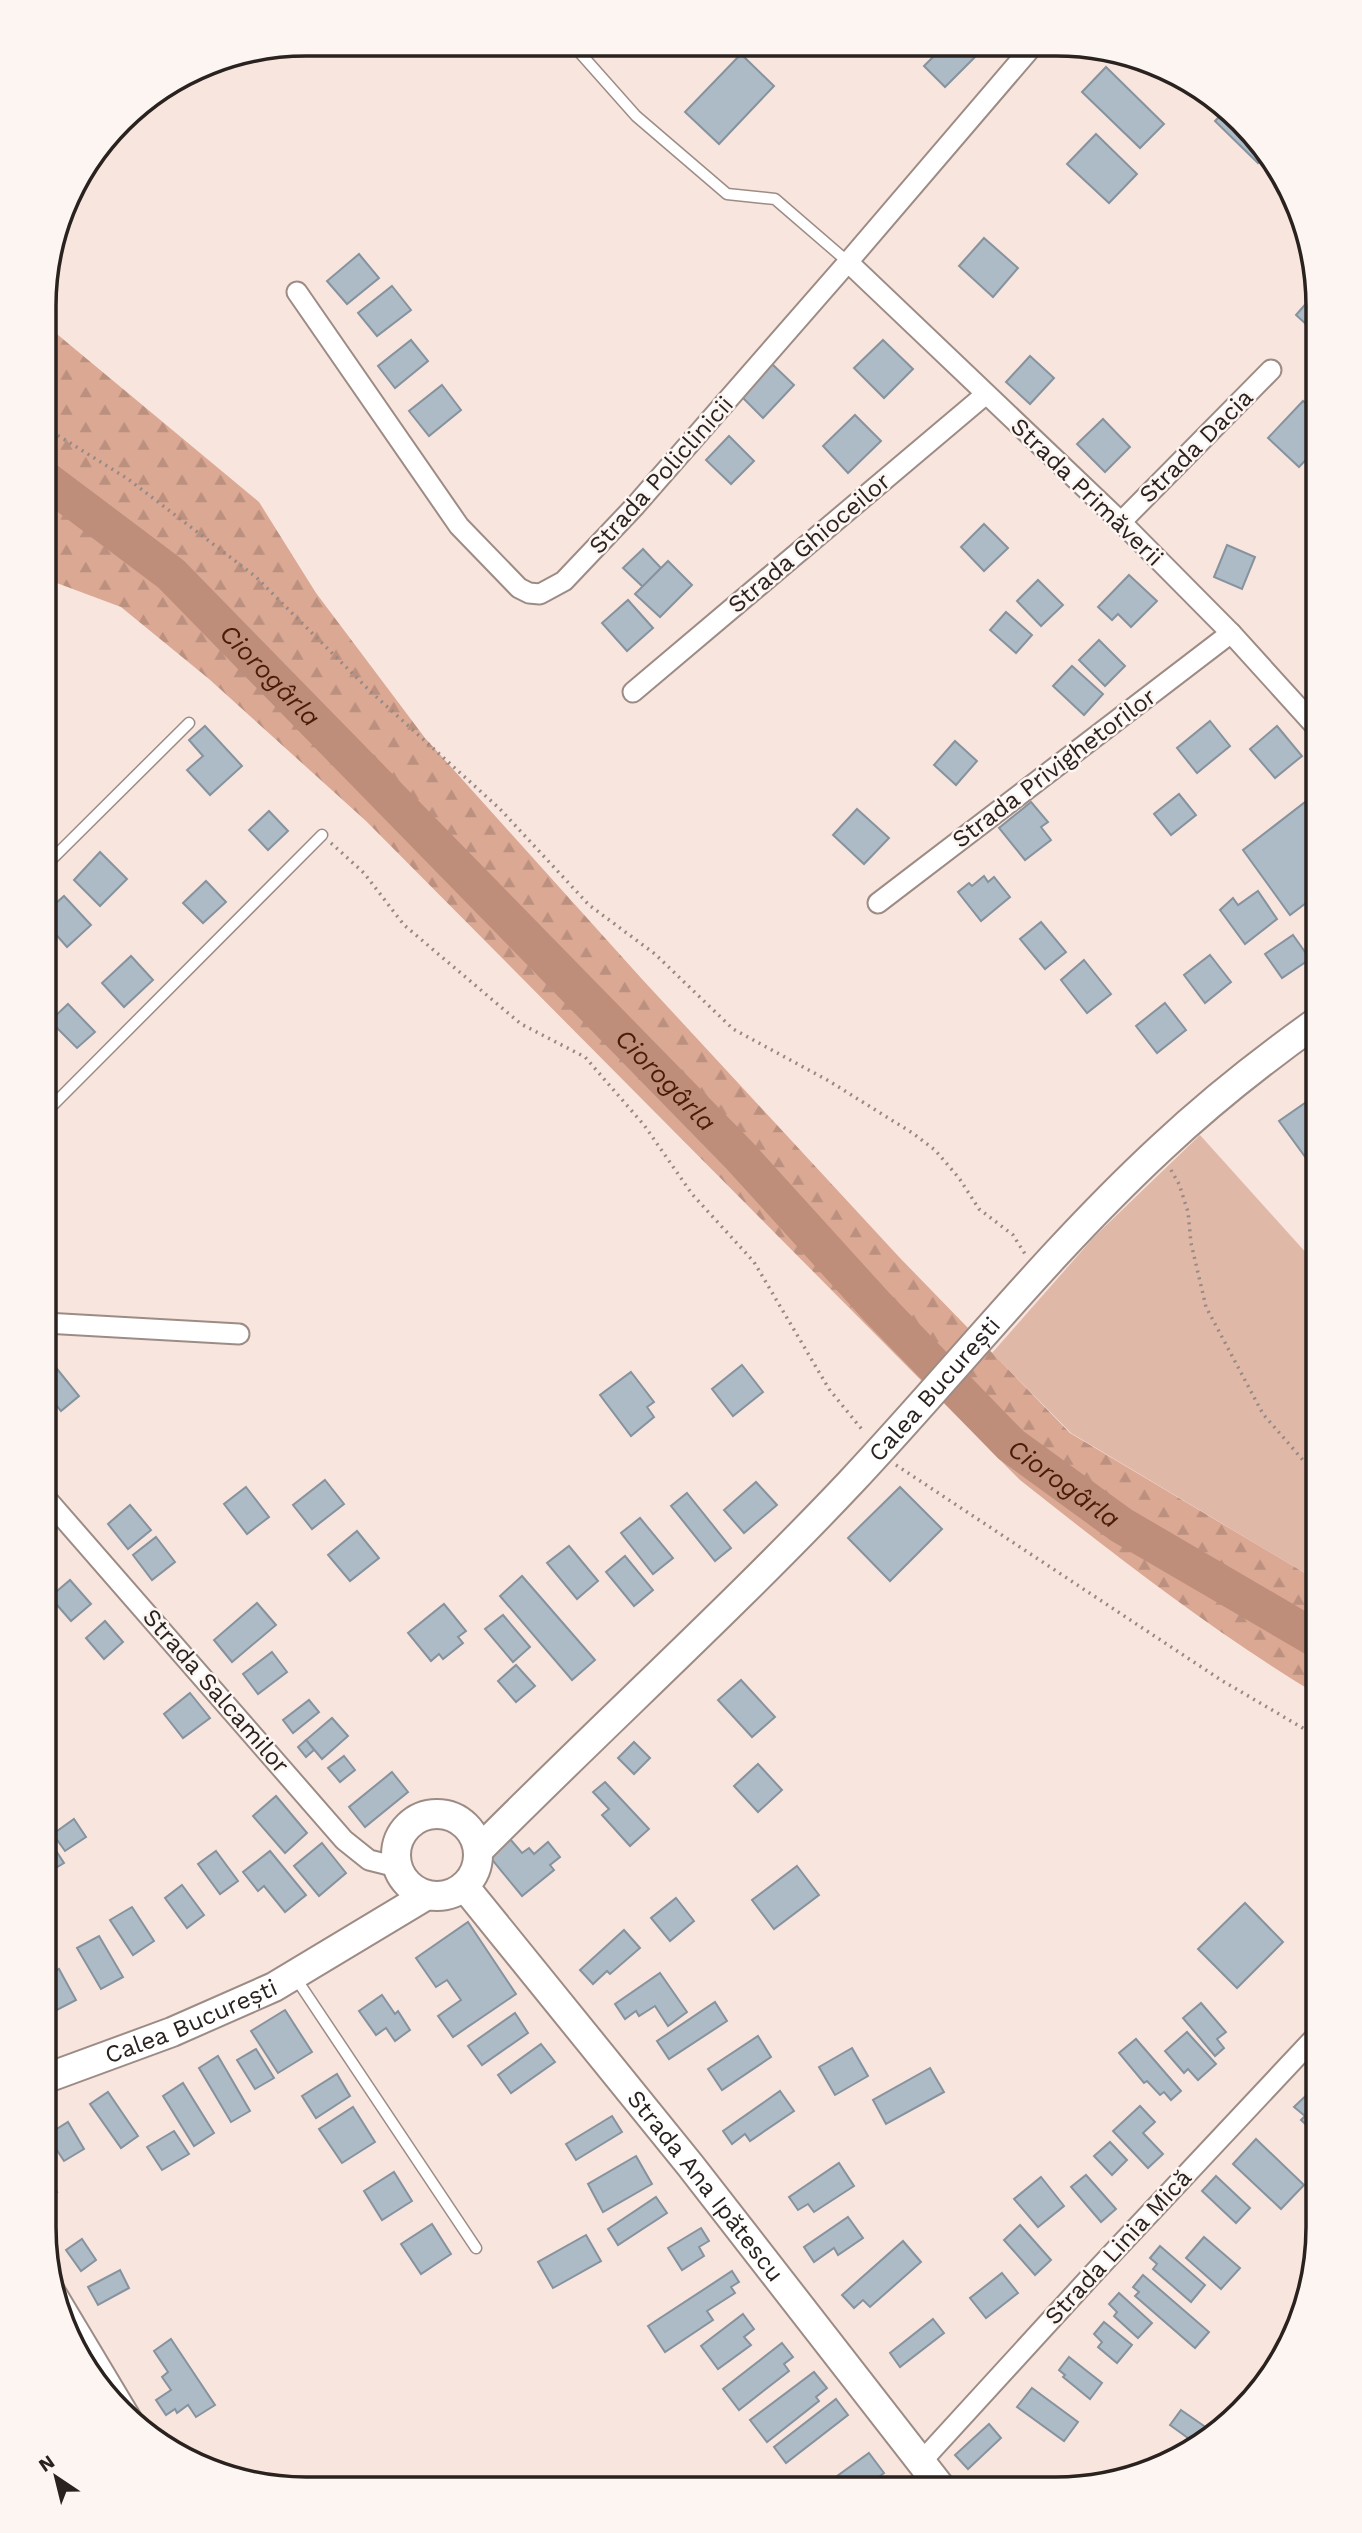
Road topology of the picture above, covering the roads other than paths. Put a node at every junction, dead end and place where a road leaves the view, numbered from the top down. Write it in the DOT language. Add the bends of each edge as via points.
graph roads {
  1 [pos="1024,56"];
  2 [pos="583,57"];
  3 [pos="848,262"];
  4 [pos="297,292"];
  5 [pos="1271,370"];
  6 [pos="986,394"];
  7 [pos="1121,522"];
  8 [pos="1231,633"];
  9 [pos="633,692"];
  10 [pos="1306,716"];
  11 [pos="189,723"];
  12 [pos="323,835"];
  13 [pos="56,855"];
  14 [pos="878,903"];
  15 [pos="1306,1030"];
  16 [pos="56,1102"];
  17 [pos="56,1324"];
  18 [pos="239,1334"];
  19 [pos="56,1510"];
  20 [pos="560,1769"];
  21 [pos="466,1824"];
  22 [pos="479,1850"];
  23 [pos="400,1872"];
  24 [pos="464,1886"];
  25 [pos="427,1895"];
  26 [pos="331,1953"];
  27 [pos="294,1976"];
  28 [pos="1306,2047"];
  29 [pos="56,2075"];
  30 [pos="476,2248"];
  31 [pos="77,2328"];
  32 [pos="107,2378"];
  33 [pos="921,2462"];
  34 [pos="933,2477"];
  1 -- 3 [label="street, Strada Policlinicii"];
  2 -- 3 [label="lane" via="636,116 727,194 775,199"];
  3 -- 4 [label="street, Strada Policlinicii" via="635,506 564,581 540,594 519,588 459,526"];
  3 -- 6 [label="street, Strada Primăverii"];
  5 -- 7 [label="street, Strada Dacia"];
  6 -- 7 [label="street, Strada Primăverii"];
  6 -- 9 [label="street, Strada Ghioceilor"];
  7 -- 8 [label="street, Strada Primăverii"];
  8 -- 10 [label="street, Strada Primăverii"];
  8 -- 14 [label="street, Strada Privighetorilor"];
  11 -- 13 [label="lane"];
  12 -- 16 [label="lane"];
  15 -- 20 [label="main road, Calea București" via="1205,1108 1159,1150 1037,1274 886,1444 756,1580"];
  17 -- 18 [label="street"];
  19 -- 23 [label="street, Strada Salcamilor" via="344,1840 369,1860"];
  20 -- 21 [label="main road, Calea București"];
  20 -- 22 [label="main road, Calea București"];
  21 -- 22 [label="main road"];
  21 -- 23 [label="main road" via="440,1813 414,1821 397,1843"];
  22 -- 24 [label="main road" via="476,1870"];
  23 -- 25 [label="main road" via="409,1885"];
  23 -- 26 [label="main road, Calea București" via="378,1907"];
  24 -- 25 [label="main road" via="447,1895"];
  24 -- 33 [label="main road, Strada Ana Ipătescu" via="690,2165"];
  25 -- 26 [label="main road, Calea București"];
  26 -- 27 [label="main road, Calea București"];
  27 -- 29 [label="main road, Calea București" via="235,2006"];
  27 -- 30 [label="lane"];
  28 -- 33 [label="street, Strada Linia Mică"];
  31 -- 32 [label="street"];
  33 -- 34 [label="main road, Strada Ana Ipătescu"];
}
